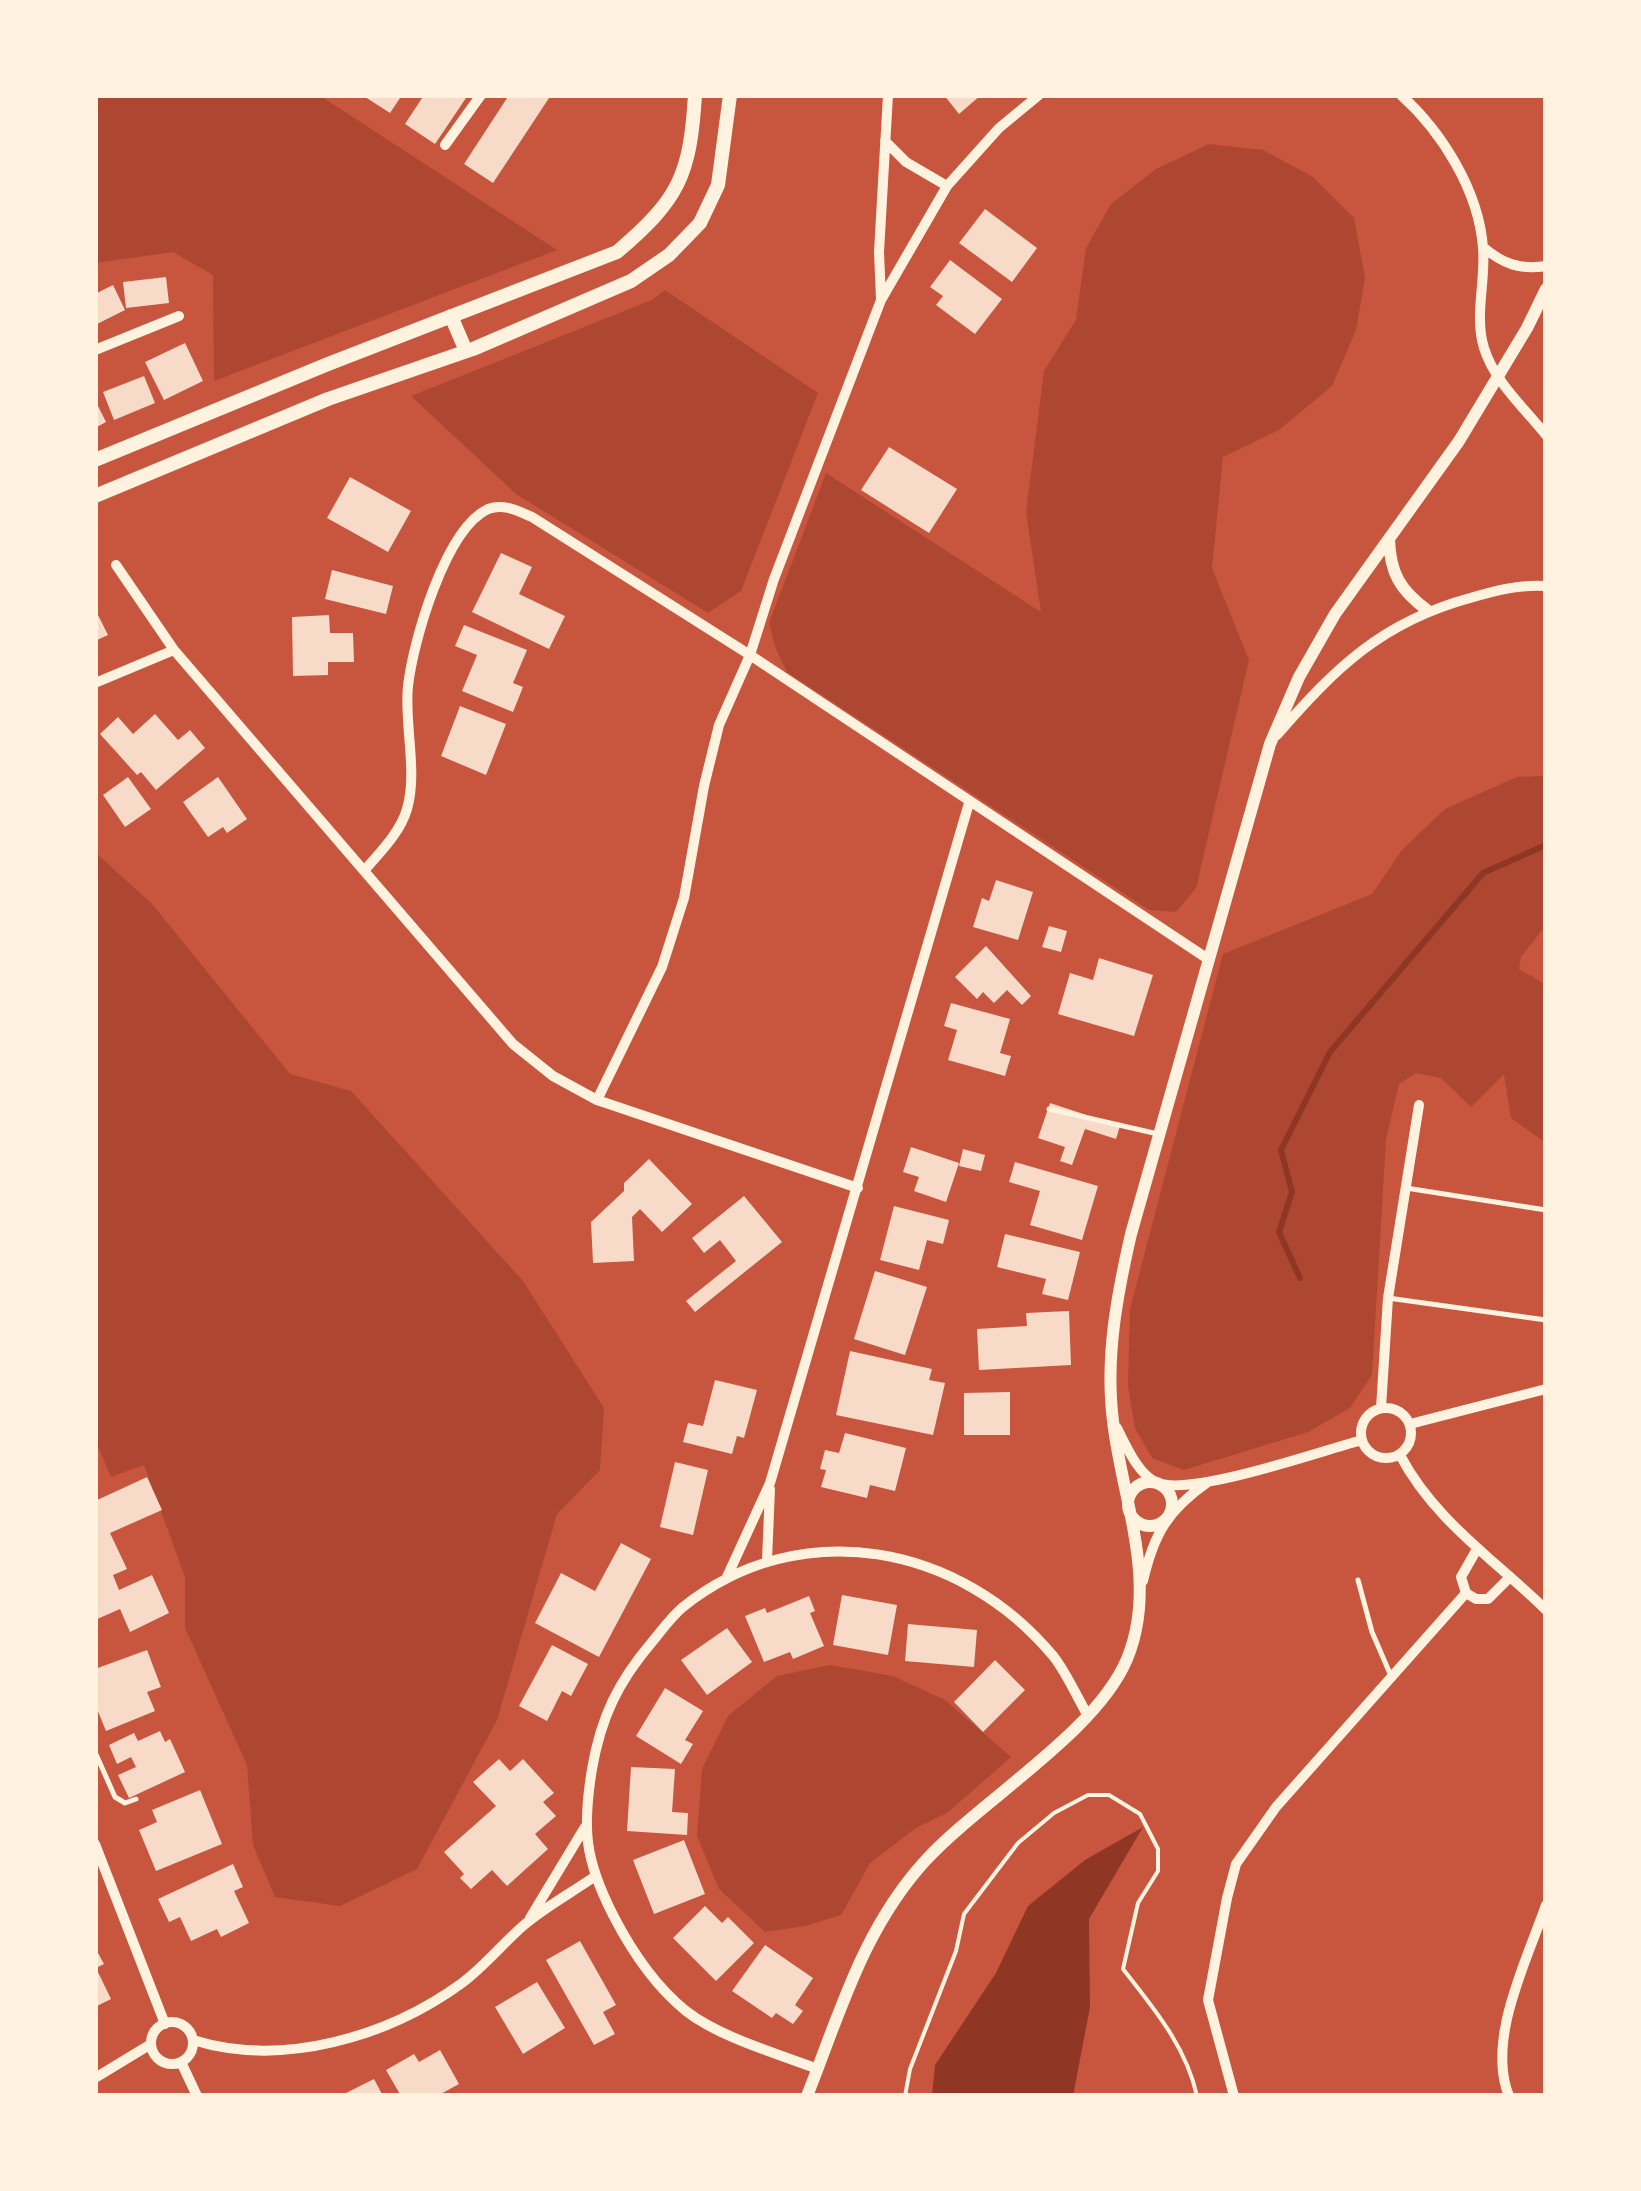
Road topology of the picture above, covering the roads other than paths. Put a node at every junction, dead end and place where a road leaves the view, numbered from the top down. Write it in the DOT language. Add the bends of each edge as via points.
graph roads {
  1 [pos="481,95"];
  2 [pos="695,95"];
  3 [pos="730,95"];
  4 [pos="888,95"];
  5 [pos="1039,95"];
  6 [pos="1401,95"];
  7 [pos="885,141"];
  8 [pos="445,145"];
  9 [pos="947,186"];
  10 [pos="1484,247"];
  11 [pos="1546,266"];
  12 [pos="1546,290"];
  13 [pos="881,300"];
  14 [pos="178,316"];
  15 [pos="452,316"];
  16 [pos="95,350"];
  17 [pos="466,351"];
  18 [pos="1499,376"];
  19 [pos="1546,435"];
  20 [pos="95,460"];
  21 [pos="95,496"];
  22 [pos="1389,539"];
  23 [pos="116,565"];
  24 [pos="1546,586"];
  25 [pos="1428,610"];
  26 [pos="174,650"];
  27 [pos="750,655"];
  28 [pos="95,684"];
  29 [pos="1270,744"];
  30 [pos="970,804"];
  31 [pos="364,871"];
  32 [pos="1208,959"];
  33 [pos="597,1100"];
  34 [pos="1419,1106"];
  35 [pos="1050,1108"];
  36 [pos="1158,1134"];
  37 [pos="858,1188"];
  38 [pos="1406,1188"];
  39 [pos="1546,1210"];
  40 [pos="1388,1298"];
  41 [pos="1546,1320"];
  42 [pos="1546,1389"];
  43 [pos="1381,1408"];
  44 [pos="1113,1421"];
  45 [pos="1410,1424"];
  46 [pos="1362,1440"];
  47 [pos="1400,1454"];
  48 [pos="770,1482"];
  49 [pos="1209,1482"];
  50 [pos="1157,1483"];
  51 [pos="1128,1507"];
  52 [pos="1165,1519"];
  53 [pos="1477,1550"];
  54 [pos="766,1560"];
  55 [pos="1509,1578"];
  56 [pos="725,1580"];
  57 [pos="1358,1580"];
  58 [pos="1466,1593"];
  59 [pos="1140,1594"];
  60 [pos="1546,1610"];
  61 [pos="1392,1678"];
  62 [pos="1088,1716"];
  63 [pos="95,1752"];
  64 [pos="102,1767"];
  65 [pos="95,1774"];
  66 [pos="136,1799"];
  67 [pos="584,1827"];
  68 [pos="95,1844"];
  69 [pos="594,1877"];
  70 [pos="1546,1906"];
  71 [pos="527,1923"];
  72 [pos="166,2024"];
  73 [pos="193,2040"];
  74 [pos="152,2044"];
  75 [pos="182,2062"];
  76 [pos="818,2068"];
  77 [pos="95,2078"];
  78 [pos="196,2096"];
  79 [pos="807,2096"];
  80 [pos="1234,2096"];
  81 [pos="1509,2096"];
  1 -- 8 [label="street"];
  2 -- 15 [label="main road" via="680,183 650,224 617,252"];
  3 -- 17 [label="main road" via="718,185 700,223 670,254 631,281"];
  4 -- 7 [label="street"];
  5 -- 9 [label="street"];
  6 -- 10 [label="street" via="1447,148 1473,201"];
  7 -- 9 [label="street"];
  7 -- 13 [label="street"];
  9 -- 13 [label="street"];
  10 -- 11 [label="street" via="1516,268"];
  10 -- 18 [label="street" via="1480,330"];
  12 -- 18 [label="street"];
  13 -- 27 [label="street"];
  14 -- 16 [label="street"];
  15 -- 17 [label="main road"];
  15 -- 20 [label="main road"];
  17 -- 21 [label="main road" via="328,399"];
  18 -- 19 [label="street"];
  18 -- 22 [label="street"];
  22 -- 25 [label="street" via="1396,580"];
  22 -- 29 [label="street" via="1335,614"];
  23 -- 26 [label="street"];
  24 -- 25 [label="street"];
  25 -- 29 [label="street" via="1366,646"];
  26 -- 28 [label="street"];
  26 -- 31 [label="street"];
  27 -- 30 [label="street"];
  27 -- 31 [label="street" via="532,517 508,506 488,509 468,525 443,564 422,620 408,687 408,807 393,838"];
  27 -- 33 [label="street" via="719,725 684,898 662,967"];
  29 -- 32 [label="street"];
  30 -- 32 [label="street"];
  30 -- 37 [label="street"];
  31 -- 33 [label="street" via="513,1044"];
  32 -- 36 [label="street"];
  33 -- 37 [label="street"];
  34 -- 38 [label="street"];
  35 -- 36 [label="lane"];
  36 -- 44 [label="street" via="1114,1308"];
  37 -- 48 [label="street"];
  38 -- 39 [label="lane"];
  38 -- 40 [label="street"];
  40 -- 41 [label="lane"];
  40 -- 43 [label="street"];
  42 -- 45 [label="street"];
  43 -- 45 [label="street" via="1402,1412"];
  43 -- 46 [label="street" via="1367,1417"];
  44 -- 50 [label="street" via="1138,1465"];
  44 -- 51 [label="street"];
  45 -- 47 [label="street" via="1411,1441"];
  46 -- 47 [label="street" via="1378,1457"];
  46 -- 49 [label="street"];
  47 -- 53 [label="street" via="1433,1506"];
  48 -- 54 [label="street"];
  48 -- 56 [label="street"];
  49 -- 50 [label="street"];
  49 -- 52 [label="street"];
  50 -- 51 [label="street" via="1135,1487"];
  50 -- 52 [label="street" via="1171,1498"];
  51 -- 52 [label="street" via="1139,1523"];
  51 -- 59 [label="street"];
  52 -- 59 [label="street"];
  53 -- 55 [label="street"];
  53 -- 58 [label="street" via="1461,1577"];
  54 -- 56 [label="street"];
  54 -- 62 [label="street" via="830,1550 887,1554 953,1576 1000,1604 1055,1658"];
  55 -- 58 [label="street" via="1488,1598"];
  55 -- 60 [label="street"];
  56 -- 67 [label="street" via="681,1608 632,1666 599,1727"];
  57 -- 61 [label="lane"];
  58 -- 61 [label="street"];
  59 -- 62 [label="street" via="1126,1660"];
  61 -- 80 [label="street" via="1276,1807 1236,1864 1208,2000"];
  62 -- 76 [label="street" via="925,1861 859,1960"];
  63 -- 64 [label="lane"];
  64 -- 65 [label="lane"];
  64 -- 66 [label="lane" via="115,1796 124,1803"];
  67 -- 69 [label="street"];
  67 -- 71 [label="street"];
  68 -- 72 [label="street"];
  69 -- 71 [label="street"];
  69 -- 76 [label="street" via="632,1952 686,2012"];
  70 -- 81 [label="street" via="1501,2053"];
  71 -- 73 [label="street" via="463,1982 408,2016 348,2038 287,2050 227,2050"];
  72 -- 73 [label="street" via="180,2024"];
  72 -- 74 [label="street"];
  73 -- 75 [label="street"];
  74 -- 75 [label="street" via="162,2061"];
  74 -- 77 [label="street"];
  75 -- 78 [label="street"];
  76 -- 79 [label="street"];
}
